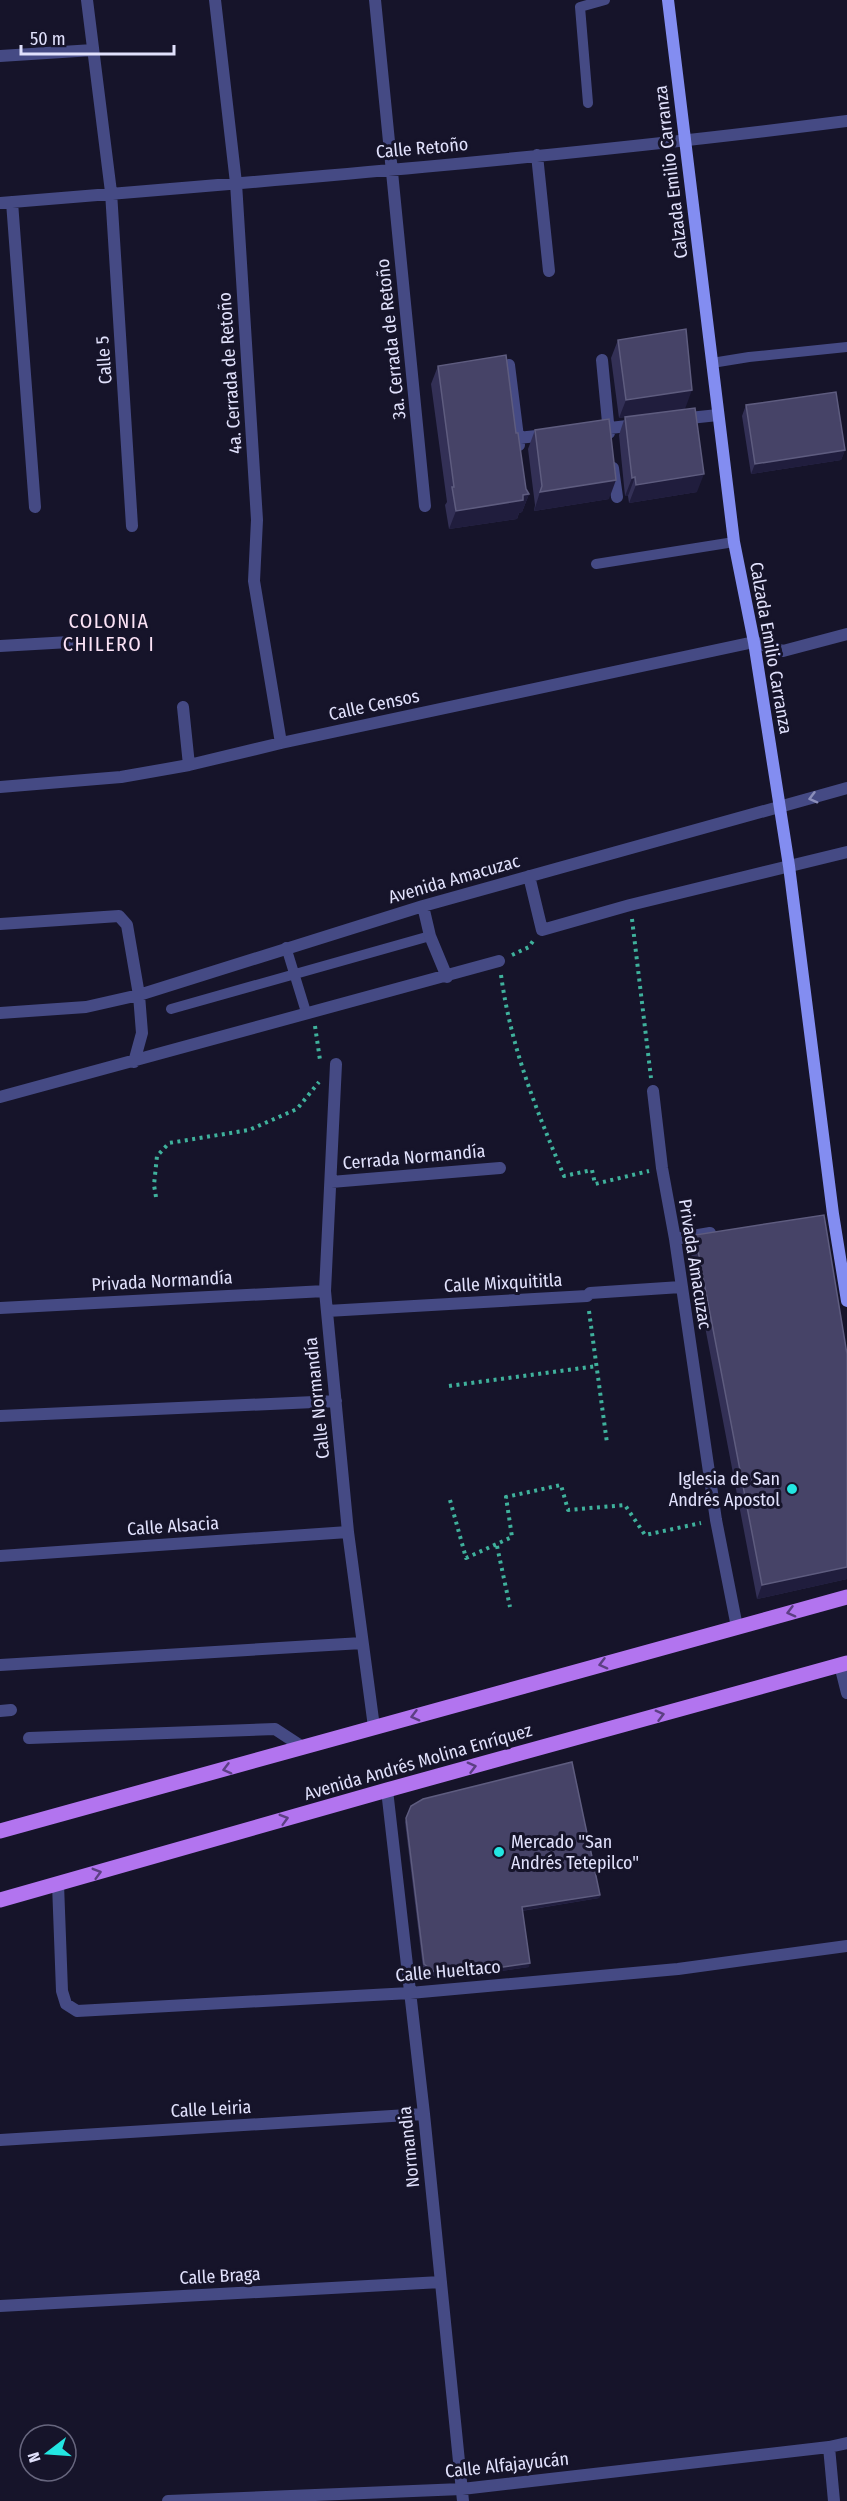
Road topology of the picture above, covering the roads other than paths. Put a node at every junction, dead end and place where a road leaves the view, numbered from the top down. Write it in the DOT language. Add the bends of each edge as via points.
graph roads {
  1 [pos="87,0"];
  2 [pos="215,0"];
  3 [pos="375,0"];
  4 [pos="605,0"];
  5 [pos="668,0"];
  6 [pos="93,50"];
  7 [pos="0,56"];
  8 [pos="588,103"];
  9 [pos="847,120"];
  10 [pos="686,141"];
  11 [pos="537,155"];
  12 [pos="392,168"];
  13 [pos="236,183"];
  14 [pos="111,192"];
  15 [pos="6,202"];
  16 [pos="549,271"];
  17 [pos="847,347"];
  18 [pos="602,360"];
  19 [pos="712,363"];
  20 [pos="509,365"];
  21 [pos="718,415"];
  22 [pos="671,420"];
  23 [pos="650,423"];
  24 [pos="608,428"];
  25 [pos="586,431"];
  26 [pos="563,433"];
  27 [pos="518,438"];
  28 [pos="521,461"];
  29 [pos="617,497"];
  30 [pos="425,506"];
  31 [pos="35,507"];
  32 [pos="132,526"];
  33 [pos="734,542"];
  34 [pos="596,564"];
  35 [pos="847,634"];
  36 [pos="87,641"];
  37 [pos="754,642"];
  38 [pos="0,646"];
  39 [pos="183,707"];
  40 [pos="281,743"];
  41 [pos="189,765"];
  42 [pos="0,787"];
  43 [pos="847,788"];
  44 [pos="778,807"];
  45 [pos="847,852"];
  46 [pos="789,866"];
  47 [pos="529,876"];
  48 [pos="423,906"];
  49 [pos="0,924"];
  50 [pos="430,936"];
  51 [pos="286,947"];
  52 [pos="499,961"];
  53 [pos="295,973"];
  54 [pos="447,976"];
  55 [pos="139,995"];
  56 [pos="171,1009"];
  57 [pos="306,1012"];
  58 [pos="0,1013"];
  59 [pos="134,1062"];
  60 [pos="336,1064"];
  61 [pos="652,1090"];
  62 [pos="0,1097"];
  63 [pos="500,1168"];
  64 [pos="331,1182"];
  65 [pos="720,1232"];
  66 [pos="675,1239"];
  67 [pos="681,1287"];
  68 [pos="325,1291"];
  69 [pos="847,1301"];
  70 [pos="0,1308"];
  71 [pos="327,1311"];
  72 [pos="336,1401"];
  73 [pos="0,1416"];
  74 [pos="348,1532"];
  75 [pos="0,1556"];
  76 [pos="847,1597"];
  77 [pos="737,1627"];
  78 [pos="362,1643"];
  79 [pos="845,1661"];
  80 [pos="0,1665"];
  81 [pos="847,1694"];
  82 [pos="374,1727"];
  83 [pos="29,1738"];
  84 [pos="304,1748"];
  85 [pos="387,1790"];
  86 [pos="0,1832"];
  87 [pos="58,1884"];
  88 [pos="0,1900"];
  89 [pos="847,1946"];
  90 [pos="410,1993"];
  91 [pos="424,2114"];
  92 [pos="0,2140"];
  93 [pos="441,2282"];
  94 [pos="0,2306"];
  95 [pos="847,2443"];
  96 [pos="829,2447"];
  97 [pos="462,2495"];
  98 [pos="168,2501"];
  99 [pos="834,2501"];
  1 -- 6 [label="street, Calle 5"];
  2 -- 13 [label="street, 4a. Cerrada de Retoño"];
  3 -- 12 [label="street, 3a. Cerrada de Retoño"];
  4 -- 8 [label="lane" via="580,7"];
  5 -- 10 [label="street, Calzada Emilio Carranza"];
  6 -- 7 [label="street"];
  6 -- 14 [label="street, Calle 5"];
  9 -- 10 [label="street, Calle Retoño"];
  10 -- 11 [label="street, Calle Retoño"];
  10 -- 19 [label="street, Calzada Emilio Carranza"];
  11 -- 12 [label="street, Calle Retoño"];
  11 -- 16 [label="street"];
  12 -- 13 [label="street, Calle Retoño"];
  12 -- 30 [label="street, 3a. Cerrada de Retoño"];
  13 -- 14 [label="street, Calle Retoño"];
  13 -- 40 [label="street, 4a. Cerrada de Retoño" via="257,520 254,581"];
  14 -- 15 [label="street, Calle Retoño"];
  14 -- 32 [label="street, Calle 5"];
  15 -- 31 [label="street"];
  17 -- 19 [label="lane"];
  18 -- 24 [label="street"];
  19 -- 21 [label="street, Calzada Emilio Carranza"];
  20 -- 27 [label="street"];
  21 -- 22 [label="street"];
  21 -- 33 [label="street, Calzada Emilio Carranza"];
  23 -- 24 [label="street"];
  24 -- 25 [label="street"];
  24 -- 29 [label="street"];
  26 -- 27 [label="street"];
  27 -- 28 [label="street"];
  33 -- 34 [label="lane"];
  33 -- 37 [label="street, Calzada Emilio Carranza"];
  35 -- 37 [label="street" via="783,651"];
  36 -- 38 [label="street"];
  37 -- 40 [label="street, Calle Censos"];
  37 -- 44 [label="street, Calzada Emilio Carranza"];
  39 -- 41 [label="street"];
  40 -- 41 [label="street, Calle Censos"];
  41 -- 42 [label="street, Calle Censos" via="121,777"];
  43 -- 44 [label="street, Avenida Amacuzac, one-way"];
  44 -- 46 [label="street, Calzada Emilio Carranza"];
  44 -- 47 [label="street, Avenida Amacuzac"];
  45 -- 46 [label="street"];
  46 -- 47 [label="street" via="542,930"];
  46 -- 69 [label="street, Calzada Emilio Carranza" via="828,1215"];
  47 -- 48 [label="street, Avenida Amacuzac"];
  48 -- 50 [label="street"];
  48 -- 51 [label="street, Avenida Amacuzac"];
  49 -- 55 [label="street" via="119,916 127,925"];
  50 -- 53 [label="lane"];
  50 -- 54 [label="street"];
  51 -- 53 [label="lane"];
  51 -- 55 [label="street, Avenida Amacuzac"];
  52 -- 54 [label="street"];
  53 -- 56 [label="lane"];
  53 -- 57 [label="lane"];
  54 -- 57 [label="street"];
  55 -- 58 [label="street, Avenida Amacuzac" via="86,1007"];
  55 -- 59 [label="street" via="142,1033"];
  57 -- 59 [label="street"];
  59 -- 62 [label="street"];
  60 -- 64 [label="street, Calle Normandía"];
  61 -- 66 [label="street, Privada Amacuzac"];
  63 -- 64 [label="street, Cerrada Normandía"];
  64 -- 68 [label="street, Calle Normandía"];
  65 -- 66 [label="street"];
  66 -- 67 [label="street, Privada Amacuzac"];
  67 -- 71 [label="street, Calle Mixquititla"];
  67 -- 77 [label="street, Privada Amacuzac" via="716,1520"];
  68 -- 70 [label="street, Privada Normandía"];
  68 -- 71 [label="street, Calle Normandía"];
  71 -- 72 [label="street, Calle Normandía"];
  72 -- 73 [label="street"];
  72 -- 74 [label="street, Calle Normandía"];
  74 -- 75 [label="street, Calle Alsacia"];
  74 -- 78 [label="street, Calle Normandía"];
  76 -- 77 [label="main road, one-way"];
  77 -- 82 [label="main road, one-way"];
  78 -- 80 [label="street"];
  78 -- 82 [label="street, Calle Normandía"];
  79 -- 81 [label="street"];
  85 -- 79 [label="main road, Avenida Andrés Molina Enríquez, one-way"];
  82 -- 84 [label="main road"];
  83 -- 84 [label="street" via="275,1729"];
  84 -- 86 [label="main road, one-way"];
  87 -- 85 [label="main road, Avenida Andrés Molina Enríquez, one-way"];
  85 -- 90 [label="street, Normandia"];
  87 -- 88 [label="main road, Avenida Andrés Molina Enríquez"];
  87 -- 90 [label="street, Calle Hueltaco" via="62,1991 66,2004 77,2011"];
  89 -- 90 [label="street, Calle Hueltaco" via="678,1969"];
  90 -- 91 [label="street, Normandia"];
  91 -- 92 [label="street, Calle Leiria"];
  91 -- 93 [label="street, Normandia"];
  93 -- 94 [label="street, Calle Braga"];
  93 -- 97 [label="street, Normandia"];
  95 -- 96 [label="street, Calle Alfajayucán"];
  96 -- 97 [label="street, Calle Alfajayucán"];
  96 -- 99 [label="street"];
  97 -- 98 [label="street, Calle Alfajayucán"];
}
